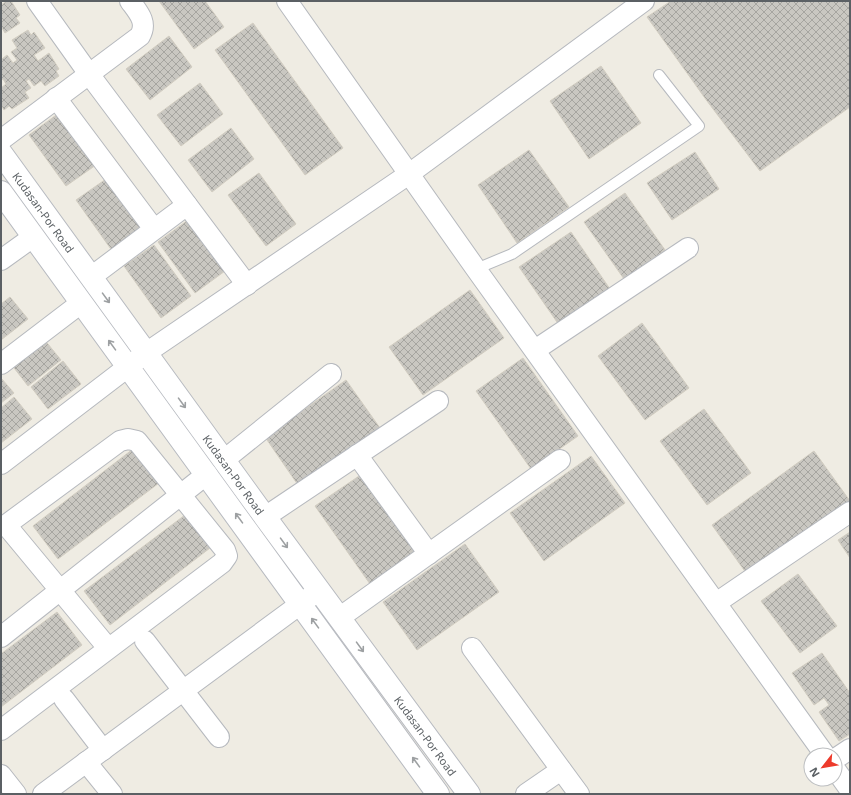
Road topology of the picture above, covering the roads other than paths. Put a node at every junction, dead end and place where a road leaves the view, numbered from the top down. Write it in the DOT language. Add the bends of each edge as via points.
graph roads {
  1 [pos="37,1"];
  2 [pos="130,1"];
  3 [pos="287,1"];
  4 [pos="644,1"];
  5 [pos="89,74"];
  6 [pos="659,74"];
  7 [pos="56,98"];
  8 [pos="1,140"];
  9 [pos="1,153"];
  10 [pos="409,174"];
  11 [pos="1,192"];
  12 [pos="187,205"];
  13 [pos="154,229"];
  14 [pos="33,237"];
  15 [pos="688,248"];
  16 [pos="1,260"];
  17 [pos="476,269"];
  18 [pos="91,277"];
  19 [pos="247,285"];
  20 [pos="81,303"];
  21 [pos="535,350"];
  22 [pos="146,353"];
  23 [pos="1,364"];
  24 [pos="127,367"];
  25 [pos="331,374"];
  26 [pos="438,401"];
  27 [pos="357,455"];
  28 [pos="224,460"];
  29 [pos="560,460"];
  30 [pos="1,464"];
  31 [pos="207,474"];
  32 [pos="181,495"];
  33 [pos="850,512"];
  34 [pos="265,517"];
  35 [pos="3,526"];
  36 [pos="429,554"];
  37 [pos="319,590"];
  38 [pos="60,591"];
  39 [pos="301,603"];
  40 [pos="716,603"];
  41 [pos="339,618"];
  42 [pos="1,637"];
  43 [pos="145,642"];
  44 [pos="108,648"];
  45 [pos="472,648"];
  46 [pos="183,690"];
  47 [pos="64,699"];
  48 [pos="1,730"];
  49 [pos="219,737"];
  50 [pos="819,747"];
  51 [pos="103,750"];
  52 [pos="86,762"];
  53 [pos="560,770"];
  54 [pos="1,775"];
  55 [pos="843,780"];
  56 [pos="850,790"];
  57 [pos="16,794"];
  58 [pos="44,794"];
  59 [pos="112,794"];
  60 [pos="438,794"];
  61 [pos="469,794"];
  62 [pos="526,794"];
  63 [pos="578,794"];
  1 -- 5 [label="street"];
  2 -- 5 [label="street" via="143,23 140,36"];
  3 -- 10 [label="street"];
  4 -- 10 [label="street"];
  5 -- 7 [label="street"];
  5 -- 12 [label="street"];
  6 -- 17 [label="lane" via="699,126 512,254"];
  7 -- 8 [label="street"];
  7 -- 13 [label="street"];
  9 -- 18 [label="street, Kudasan-Por Road"];
  10 -- 17 [label="street"];
  10 -- 19 [label="street"];
  11 -- 14 [label="street, Kudasan-Por Road"];
  12 -- 13 [label="street"];
  12 -- 19 [label="street"];
  13 -- 18 [label="street"];
  14 -- 16 [label="street"];
  14 -- 20 [label="street, Kudasan-Por Road"];
  15 -- 21 [label="street"];
  17 -- 21 [label="street"];
  18 -- 22 [label="street, Kudasan-Por Road, one-way"];
  19 -- 22 [label="street"];
  20 -- 23 [label="street"];
  24 -- 20 [label="street, Kudasan-Por Road, one-way"];
  21 -- 40 [label="street"];
  22 -- 24 [label="street"];
  22 -- 28 [label="street, Kudasan-Por Road, one-way"];
  24 -- 30 [label="street"];
  24 -- 31 [label="street, Kudasan-Por Road"];
  25 -- 28 [label="street"];
  26 -- 27 [label="street"];
  27 -- 34 [label="street"];
  27 -- 36 [label="street"];
  28 -- 34 [label="street, Kudasan-Por Road"];
  29 -- 36 [label="street"];
  31 -- 32 [label="street"];
  39 -- 31 [label="street, Kudasan-Por Road, one-way"];
  32 -- 35 [label="street" via="137,441 128,439 120,441"];
  32 -- 38 [label="street"];
  32 -- 44 [label="street" via="225,550 227,556 222,563"];
  33 -- 40 [label="street"];
  34 -- 37 [label="street, Kudasan-Por Road, one-way"];
  35 -- 38 [label="street"];
  36 -- 41 [label="street"];
  37 -- 39 [label="street"];
  37 -- 41 [label="street, Kudasan-Por Road"];
  38 -- 42 [label="street"];
  38 -- 44 [label="street"];
  39 -- 46 [label="street"];
  60 -- 39 [label="street, Kudasan-Por Road, one-way"];
  40 -- 50 [label="street"];
  41 -- 61 [label="street, Kudasan-Por Road, one-way"];
  43 -- 46 [label="street"];
  44 -- 48 [label="street"];
  45 -- 53 [label="street"];
  46 -- 49 [label="street"];
  46 -- 51 [label="street"];
  47 -- 51 [label="street"];
  51 -- 52 [label="street"];
  52 -- 58 [label="street"];
  52 -- 59 [label="street"];
  53 -- 62 [label="street"];
  53 -- 63 [label="street"];
  54 -- 57 [label="street"];
  55 -- 56 [label="street"];
}
